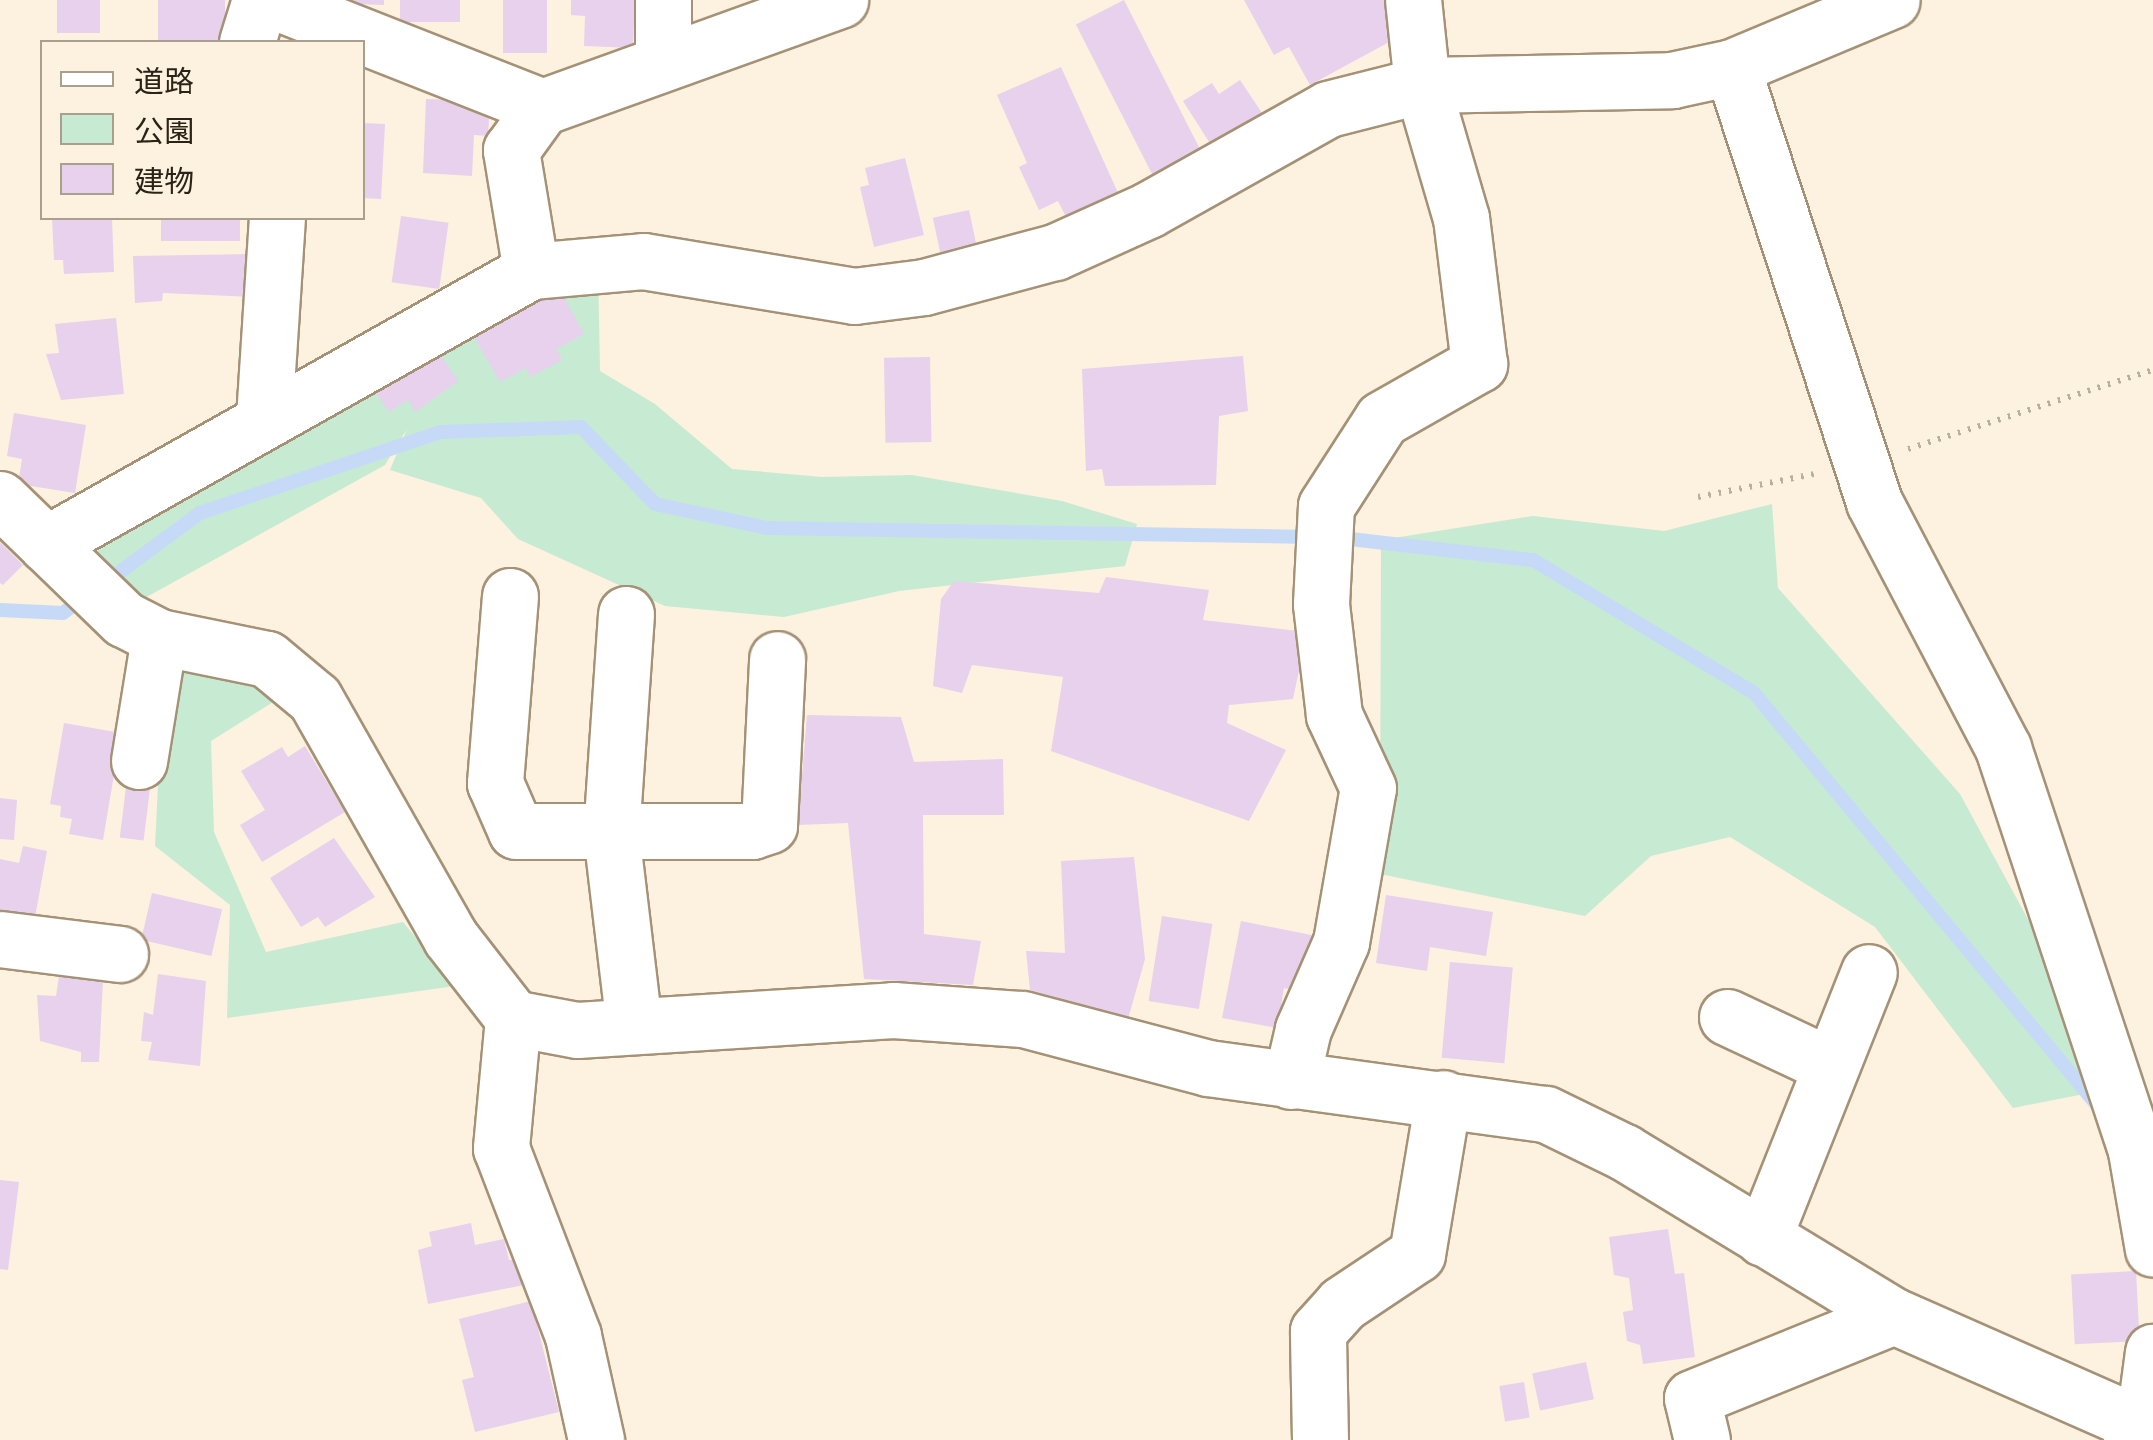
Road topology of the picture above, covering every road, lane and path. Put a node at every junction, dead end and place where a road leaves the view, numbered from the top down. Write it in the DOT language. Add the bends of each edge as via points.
graph roads {
  1 [pos="260,0"];
  2 [pos="270,0"];
  3 [pos="664,0"];
  4 [pos="840,0"];
  5 [pos="1413,0"];
  6 [pos="1892,0"];
  7 [pos="249,40"];
  8 [pos="663,62"];
  9 [pos="1732,68"];
  10 [pos="1422,85"];
  11 [pos="542,106"];
  12 [pos="278,220"];
  13 [pos="531,271"];
  14 [pos="2152,372"];
  15 [pos="264,418"];
  16 [pos="1862,464"];
  17 [pos="1698,497"];
  18 [pos="0,499"];
  19 [pos="58,557"];
  20 [pos="510,596"];
  21 [pos="626,614"];
  22 [pos="142,628"];
  23 [pos="777,659"];
  24 [pos="140,761"];
  25 [pos="611,834"];
  26 [pos="0,939"];
  27 [pos="120,954"];
  28 [pos="1869,972"];
  29 [pos="1728,1016"];
  30 [pos="512,1018"];
  31 [pos="634,1025"];
  32 [pos="1831,1066"];
  33 [pos="1291,1082"];
  34 [pos="1443,1098"];
  35 [pos="1763,1238"];
  36 [pos="2153,1249"];
  37 [pos="1894,1316"];
  38 [pos="2153,1352"];
  39 [pos="2142,1432"];
  40 [pos="596,1440"];
  41 [pos="1320,1440"];
  42 [pos="1702,1440"];
  1 -- 7 [label="street"];
  2 -- 11 [label="street"];
  3 -- 8 [label="street"];
  4 -- 8 [label="street"];
  5 -- 10 [label="street"];
  6 -- 9 [label="street"];
  8 -- 11 [label="street"];
  9 -- 10 [label="street" via="1672,80"];
  9 -- 16 [label="street"];
  10 -- 13 [label="street" via="1328,110 1148,210 1055,252 924,287 854,296 643,261"];
  10 -- 33 [label="street" via="1462,218 1480,364 1382,419 1343,471 1322,545 1334,715 1368,788 1341,942 1303,1030"];
  11 -- 13 [label="street" via="511,150"];
  12 -- 15 [label="street"];
  13 -- 15 [label="street"];
  14 -- 16 [label="path"];
  15 -- 19 [label="street"];
  16 -- 17 [label="path"];
  16 -- 36 [label="street" via="1874,502 2002,748 2136,1151"];
  18 -- 19 [label="street"];
  19 -- 22 [label="street"];
  20 -- 25 [label="street" via="495,783 516,831"];
  21 -- 25 [label="street"];
  22 -- 24 [label="street"];
  22 -- 30 [label="street" via="241,649 267,660 315,698 450,937"];
  23 -- 25 [label="street" via="769,825 752,832"];
  25 -- 31 [label="street"];
  26 -- 27 [label="street"];
  28 -- 32 [label="street"];
  29 -- 32 [label="street"];
  30 -- 31 [label="street" via="577,1030"];
  30 -- 40 [label="street" via="501,1148 573,1336"];
  31 -- 33 [label="street" via="893,1010 1023,1018 1208,1068"];
  32 -- 35 [label="street"];
  33 -- 34 [label="street"];
  34 -- 35 [label="street" via="1546,1114 1624,1152"];
  34 -- 41 [label="street" via="1416,1254 1342,1304 1318,1331"];
  35 -- 37 [label="street"];
  37 -- 39 [label="street"];
  37 -- 42 [label="street" via="1692,1398"];
  38 -- 39 [label="street"];
}
